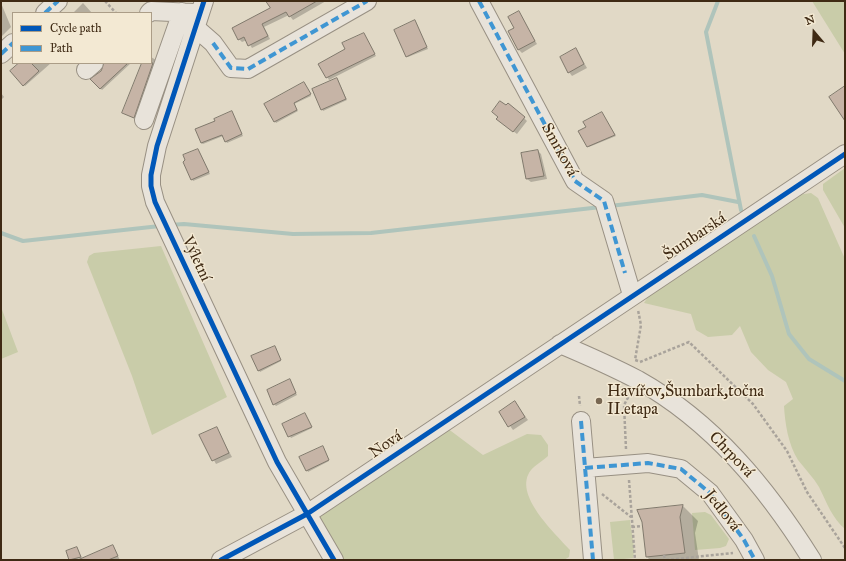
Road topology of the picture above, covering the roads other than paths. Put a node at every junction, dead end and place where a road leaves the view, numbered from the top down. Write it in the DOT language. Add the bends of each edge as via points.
graph roads {
  1 [pos="58,1"];
  2 [pos="367,1"];
  3 [pos="479,1"];
  4 [pos="46,12"];
  5 [pos="150,12"];
  6 [pos="182,12"];
  7 [pos="201,14"];
  8 [pos="12,43"];
  9 [pos="1,54"];
  10 [pos="144,120"];
  11 [pos="845,154"];
  12 [pos="632,295"];
  13 [pos="560,344"];
  14 [pos="581,421"];
  15 [pos="585,468"];
  16 [pos="307,514"];
  17 [pos="221,560"];
  18 [pos="334,560"];
  19 [pos="593,560"];
  20 [pos="755,560"];
  21 [pos="812,560"];
  1 -- 4 [label="street"];
  2 -- 7 [label="street" via="248,69 231,68 213,44"];
  3 -- 12 [label="street, Smrková" via="575,181 604,201"];
  5 -- 6 [label="street"];
  6 -- 7 [label="street"];
  6 -- 10 [label="street"];
  7 -- 16 [label="street, Výletní" via="157,146 151,186 155,202 277,462"];
  8 -- 9 [label="street"];
  11 -- 12 [label="street, Šumbarská"];
  12 -- 13 [label="street, Šumbarská"];
  13 -- 16 [label="street, Nová"];
  13 -- 21 [label="street, Chrpová" via="638,381 673,403 723,444 771,500"];
  14 -- 15 [label="street"];
  15 -- 19 [label="street"];
  15 -- 20 [label="street, Jedlová" via="648,463 681,469 710,493 744,540"];
  16 -- 17 [label="street, Nová"];
  16 -- 18 [label="street, Výletní"];
}
